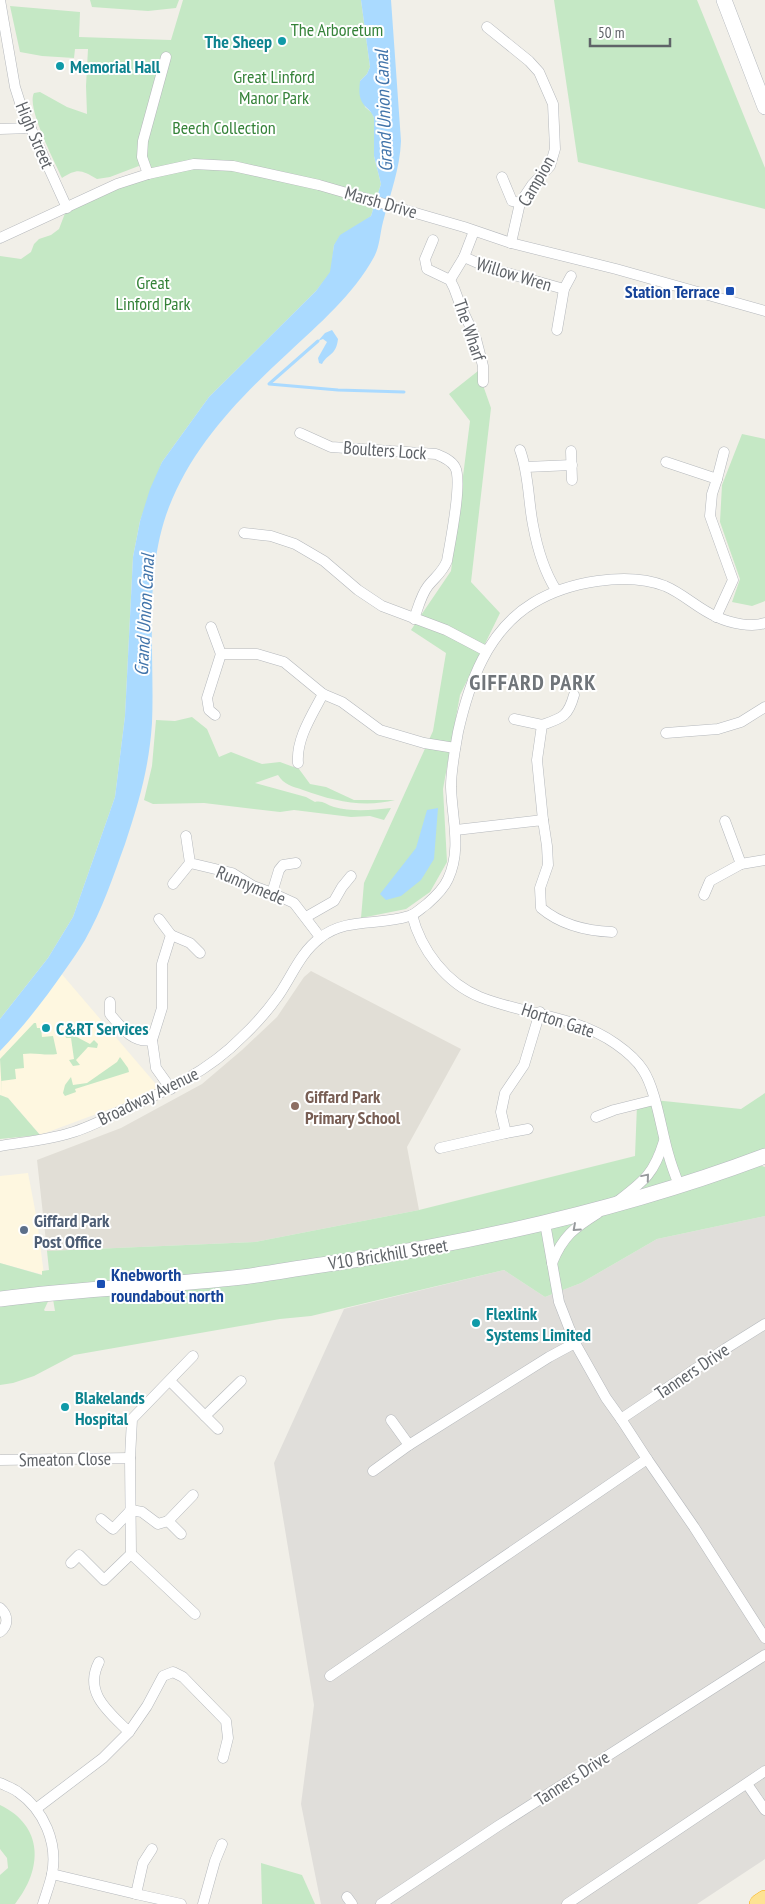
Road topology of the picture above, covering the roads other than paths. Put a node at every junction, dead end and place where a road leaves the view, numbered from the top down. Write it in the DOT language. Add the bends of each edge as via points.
graph roads {
  1 [pos="0,0"];
  2 [pos="724,0"];
  3 [pos="487,27"];
  4 [pos="166,57"];
  5 [pos="765,107"];
  6 [pos="31,128"];
  7 [pos="0,129"];
  8 [pos="148,174"];
  9 [pos="502,177"];
  10 [pos="520,203"];
  11 [pos="67,208"];
  12 [pos="474,230"];
  13 [pos="0,238"];
  14 [pos="433,240"];
  15 [pos="511,243"];
  16 [pos="464,257"];
  17 [pos="571,276"];
  18 [pos="450,280"];
  19 [pos="564,289"];
  20 [pos="765,311"];
  21 [pos="557,330"];
  22 [pos="483,382"];
  23 [pos="300,433"];
  24 [pos="520,450"];
  25 [pos="572,451"];
  26 [pos="724,452"];
  27 [pos="666,462"];
  28 [pos="572,465"];
  29 [pos="526,467"];
  30 [pos="717,479"];
  31 [pos="572,480"];
  32 [pos="244,533"];
  33 [pos="556,590"];
  34 [pos="716,617"];
  35 [pos="414,618"];
  36 [pos="763,624"];
  37 [pos="211,627"];
  38 [pos="765,636"];
  39 [pos="486,651"];
  40 [pos="221,654"];
  41 [pos="323,694"];
  42 [pos="574,696"];
  43 [pos="765,707"];
  44 [pos="215,715"];
  45 [pos="514,719"];
  46 [pos="542,725"];
  47 [pos="666,733"];
  48 [pos="455,748"];
  49 [pos="298,763"];
  50 [pos="543,820"];
  51 [pos="725,821"];
  52 [pos="456,830"];
  53 [pos="186,836"];
  54 [pos="765,860"];
  55 [pos="296,863"];
  56 [pos="190,864"];
  57 [pos="741,864"];
  58 [pos="351,876"];
  59 [pos="173,884"];
  60 [pos="272,893"];
  61 [pos="704,894"];
  62 [pos="412,915"];
  63 [pos="306,917"];
  64 [pos="159,919"];
  65 [pos="612,932"];
  66 [pos="171,935"];
  67 [pos="320,937"];
  68 [pos="200,953"];
  69 [pos="110,1002"];
  70 [pos="540,1012"];
  71 [pos="152,1040"];
  72 [pos="171,1088"];
  73 [pos="654,1100"];
  74 [pos="596,1117"];
  75 [pos="528,1129"];
  76 [pos="506,1133"];
  77 [pos="664,1141"];
  78 [pos="0,1146"];
  79 [pos="440,1148"];
  80 [pos="765,1156"];
  81 [pos="679,1185"];
  82 [pos="613,1204"];
  83 [pos="545,1222"];
  84 [pos="552,1263"];
  85 [pos="0,1299"];
  86 [pos="765,1324"];
  87 [pos="575,1343"];
  88 [pos="194,1356"];
  89 [pos="240,1380"];
  90 [pos="170,1381"];
  91 [pos="205,1416"];
  92 [pos="621,1419"];
  93 [pos="391,1420"];
  94 [pos="218,1429"];
  95 [pos="409,1446"];
  96 [pos="130,1458"];
  97 [pos="647,1459"];
  98 [pos="0,1460"];
  99 [pos="373,1471"];
  100 [pos="193,1495"];
  101 [pos="131,1510"];
  102 [pos="101,1519"];
  103 [pos="168,1521"];
  104 [pos="181,1534"];
  105 [pos="132,1554"];
  106 [pos="71,1563"];
  107 [pos="0,1608"];
  108 [pos="196,1614"];
  109 [pos="0,1632"];
  110 [pos="765,1638"];
  111 [pos="765,1655"];
  112 [pos="99,1662"];
  113 [pos="330,1676"];
  114 [pos="129,1732"];
  115 [pos="223,1758"];
  116 [pos="765,1771"];
  117 [pos="0,1783"];
  118 [pos="746,1784"];
  119 [pos="37,1808"];
  120 [pos="765,1810"];
  121 [pos="222,1844"];
  122 [pos="152,1849"];
  123 [pos="52,1874"];
  124 [pos="136,1894"];
  125 [pos="765,1900"];
  126 [pos="43,1904"];
  127 [pos="181,1904"];
  128 [pos="203,1904"];
  129 [pos="381,1904"];
  130 [pos="567,1904"];
  131 [pos="760,1904"];
  1 -- 6 [label="street, High Street" via="15,87"];
  2 -- 5 [label="street"];
  3 -- 10 [label="street, Campion" via="539,72 553,104 555,149 550,166"];
  4 -- 8 [label="street" via="143,141 142,157"];
  6 -- 7 [label="street"];
  6 -- 11 [label="street, High Street"];
  8 -- 11 [label="street, Marsh Drive" via="117,184"];
  8 -- 12 [label="street, Marsh Drive" via="194,164 233,166 319,185"];
  9 -- 10 [label="street" via="512,201"];
  10 -- 15 [label="street, Campion"];
  11 -- 13 [label="street, Marsh Drive"];
  12 -- 15 [label="street, Marsh Drive"];
  12 -- 16 [label="street, The Wharf"];
  14 -- 18 [label="street, The Wharf" via="425,259 427,269"];
  15 -- 20 [label="street, Marsh Drive"];
  16 -- 18 [label="street, The Wharf"];
  16 -- 19 [label="street, Willow Wren" via="489,268"];
  17 -- 19 [label="street, Willow Wren"];
  18 -- 22 [label="street, The Wharf" via="476,339 483,366"];
  19 -- 21 [label="street, Willow Wren"];
  23 -- 35 [label="street, Boulters Lock" via="331,447 436,454 455,468 459,481 447,561 442,572 424,592"];
  24 -- 29 [label="street"];
  25 -- 28 [label="street"];
  26 -- 30 [label="street"];
  27 -- 30 [label="street"];
  28 -- 29 [label="street"];
  28 -- 31 [label="street"];
  29 -- 33 [label="street" via="533,526 547,576"];
  30 -- 34 [label="street" via="710,516 733,580"];
  32 -- 35 [label="street" via="271,536 295,544 324,561 382,606"];
  33 -- 34 [label="street, Broadway Avenue" via="586,582 642,580 680,593"];
  33 -- 39 [label="street, Broadway Avenue" via="530,604 504,626"];
  34 -- 36 [label="street, Broadway Avenue"];
  35 -- 39 [label="street"];
  36 -- 38 [label="street"];
  37 -- 40 [label="street"];
  39 -- 48 [label="street, Broadway Avenue" via="464,708"];
  40 -- 41 [label="street" via="257,654 284,662"];
  40 -- 44 [label="street" via="207,698 209,710"];
  41 -- 48 [label="street" via="342,702 380,730"];
  41 -- 49 [label="street" via="304,731 297,754"];
  42 -- 46 [label="street" via="570,710 561,719"];
  43 -- 47 [label="street" via="741,722 718,729"];
  45 -- 46 [label="street"];
  46 -- 50 [label="street" via="536,760"];
  48 -- 52 [label="street, Broadway Avenue" via="451,786"];
  50 -- 52 [label="street"];
  50 -- 65 [label="street" via="548,865 540,888 541,908 553,918 594,931"];
  51 -- 57 [label="street"];
  52 -- 62 [label="street, Broadway Avenue" via="456,860 447,882 434,898"];
  53 -- 56 [label="street"];
  54 -- 57 [label="street"];
  55 -- 60 [label="street" via="283,865"];
  56 -- 59 [label="street"];
  56 -- 60 [label="street, Runnymede" via="232,873"];
  57 -- 61 [label="street" via="710,881"];
  58 -- 63 [label="street" via="334,901"];
  60 -- 63 [label="street, Runnymede" via="294,903"];
  62 -- 67 [label="street, Broadway Avenue" via="338,927"];
  62 -- 70 [label="street, Horton Gate" via="416,930 432,958 454,981 479,996"];
  63 -- 67 [label="street, Runnymede"];
  64 -- 66 [label="street"];
  66 -- 68 [label="street" via="190,943"];
  66 -- 71 [label="street" via="162,964 162,1008"];
  67 -- 72 [label="street, Broadway Avenue" via="303,954 278,997 242,1038 208,1066"];
  69 -- 71 [label="street" via="110,1014 127,1034 143,1042"];
  70 -- 73 [label="street, Horton Gate" via="599,1032 628,1052 643,1070"];
  70 -- 76 [label="street" via="524,1065 505,1093 501,1112"];
  71 -- 72 [label="street" via="156,1068"];
  72 -- 78 [label="street, Broadway Avenue" via="70,1133"];
  73 -- 74 [label="street"];
  73 -- 77 [label="street, Horton Gate"];
  75 -- 76 [label="street"];
  76 -- 79 [label="street"];
  77 -- 81 [label="street, Horton Gate"];
  82 -- 77 [label="street, one-way" via="644,1181 657,1163"];
  80 -- 81 [label="street, V10 Brickhill Street"];
  81 -- 82 [label="street, V10 Brickhill Street"];
  82 -- 83 [label="street, V10 Brickhill Street"];
  82 -- 84 [label="street, one-way" via="577,1226 560,1245"];
  83 -- 84 [label="street"];
  83 -- 85 [label="street, V10 Brickhill Street" via="476,1239 242,1277"];
  84 -- 87 [label="street" via="559,1302"];
  86 -- 92 [label="street, Tanners Drive"];
  87 -- 92 [label="street"];
  87 -- 95 [label="street"];
  88 -- 90 [label="street, Smeaton Close"];
  89 -- 91 [label="street"];
  90 -- 91 [label="street"];
  90 -- 96 [label="street, Smeaton Close" via="132,1419"];
  91 -- 94 [label="street"];
  92 -- 97 [label="street"];
  93 -- 95 [label="street"];
  95 -- 99 [label="street"];
  96 -- 98 [label="street, Smeaton Close"];
  96 -- 101 [label="street, Smeaton Close"];
  97 -- 110 [label="street"];
  97 -- 113 [label="street"];
  100 -- 103 [label="street"];
  101 -- 102 [label="street" via="113,1529"];
  101 -- 103 [label="street" via="142,1512 158,1524"];
  101 -- 105 [label="street, Smeaton Close"];
  103 -- 104 [label="street"];
  105 -- 106 [label="street" via="104,1580 78,1555"];
  105 -- 108 [label="street"];
  107 -- 109 [label="street" via="5,1612 7,1622"];
  111 -- 129 [label="street, Tanners Drive"];
  112 -- 114 [label="street" via="94,1671 95,1690 101,1705"];
  114 -- 115 [label="street" via="163,1676 173,1672 183,1677 226,1721 228,1738"];
  114 -- 119 [label="street" via="103,1758"];
  116 -- 118 [label="street"];
  117 -- 119 [label="street" via="17,1791"];
  118 -- 120 [label="street"];
  118 -- 130 [label="street"];
  119 -- 123 [label="street" via="48,1829 54,1855"];
  121 -- 128 [label="street"];
  122 -- 124 [label="street" via="143,1863"];
  123 -- 124 [label="street"];
  123 -- 126 [label="street"];
  124 -- 127 [label="street"];
  125 -- 131 [label="highway"];
}
